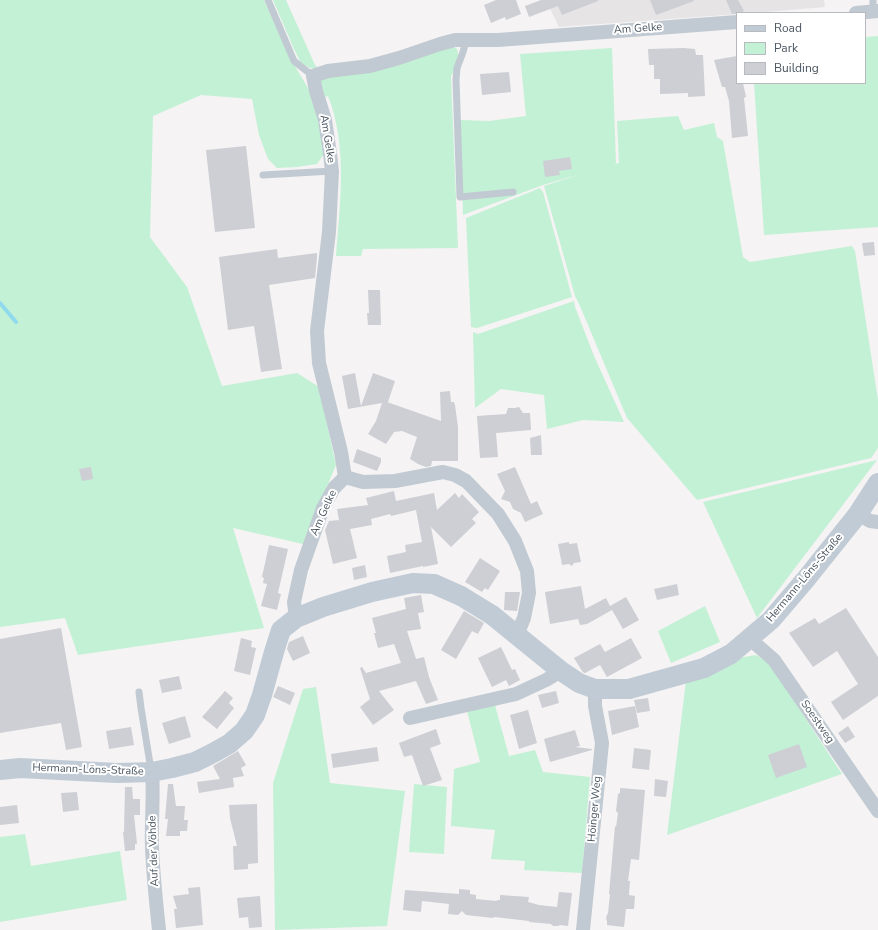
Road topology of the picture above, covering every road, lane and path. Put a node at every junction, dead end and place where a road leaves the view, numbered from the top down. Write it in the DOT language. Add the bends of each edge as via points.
graph roads {
  1 [pos="268,0"];
  2 [pos="875,8"];
  3 [pos="860,12"];
  4 [pos="736,22"];
  5 [pos="466,41"];
  6 [pos="313,76"];
  7 [pos="332,171"];
  8 [pos="263,175"];
  9 [pos="513,192"];
  10 [pos="345,477"];
  11 [pos="878,483"];
  12 [pos="858,514"];
  13 [pos="878,522"];
  14 [pos="296,618"];
  15 [pos="517,635"];
  16 [pos="750,639"];
  17 [pos="561,671"];
  18 [pos="596,689"];
  19 [pos="139,692"];
  20 [pos="410,718"];
  21 [pos="0,770"];
  22 [pos="152,772"];
  23 [pos="878,811"];
  24 [pos="159,930"];
  25 [pos="583,930"];
  1 -- 6 [label="lane" via="294,61"];
  2 -- 3 [label="street"];
  4 -- 5 [label="street, Am Gelke"];
  5 -- 6 [label="street, Am Gelke" via="455,40 370,66 328,71"];
  5 -- 9 [label="lane" via="457,68 456,80 460,196"];
  6 -- 7 [label="street, Am Gelke" via="325,120"];
  7 -- 8 [label="lane"];
  7 -- 10 [label="street, Am Gelke" via="329,232 317,331 319,363"];
  10 -- 14 [label="street, Am Gelke" via="334,488 323,508 301,570 294,602"];
  10 -- 15 [label="street" via="363,482 395,481 443,472 466,481 498,514 515,541 527,571 529,593 524,618"];
  11 -- 12 [label="street, Hermann-Löns-Straße"];
  12 -- 13 [label="street" via="870,521"];
  12 -- 16 [label="street, Hermann-Löns-Straße" via="771,620"];
  14 -- 15 [label="street, Hermann-Löns-Straße" via="372,592 413,583 434,584 461,596 492,615"];
  14 -- 22 [label="street, Hermann-Löns-Straße" via="281,630 255,715 244,731 229,744 195,762"];
  15 -- 17 [label="street, Hermann-Löns-Straße"];
  16 -- 18 [label="street, Hermann-Löns-Straße" via="731,654 704,668 629,689"];
  16 -- 23 [label="street, Soestweg" via="774,660"];
  17 -- 18 [label="street, Hermann-Löns-Straße" via="578,683"];
  17 -- 20 [label="street" via="516,694"];
  18 -- 25 [label="street, Höinger Weg" via="595,706 602,743"];
  19 -- 22 [label="lane"];
  21 -- 22 [label="street, Hermann-Löns-Straße" via="20,768 118,773"];
  22 -- 24 [label="street, Auf der Vöhde" via="152,846"];
}
